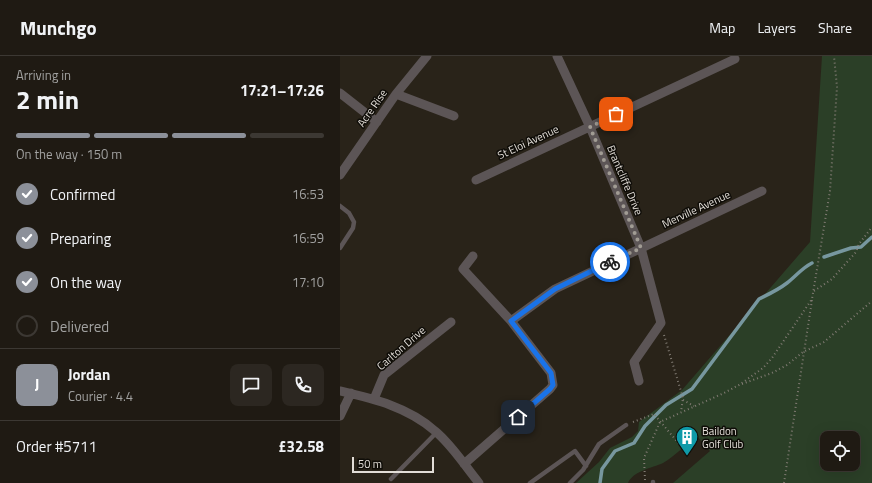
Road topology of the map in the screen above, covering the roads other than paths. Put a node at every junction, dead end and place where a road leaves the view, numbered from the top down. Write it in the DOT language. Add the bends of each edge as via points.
graph roads {
  1 [pos="427,56"];
  2 [pos="557,56"];
  3 [pos="735,59"];
  4 [pos="340,93"];
  5 [pos="396,94"];
  6 [pos="454,116"];
  7 [pos="376,122"];
  8 [pos="590,127"];
  9 [pos="340,175"];
  10 [pos="476,180"];
  11 [pos="762,191"];
  12 [pos="340,206"];
  13 [pos="340,248"];
  14 [pos="641,248"];
  15 [pos="473,256"];
  16 [pos="511,321"];
  17 [pos="451,322"];
  18 [pos="639,380"];
  19 [pos="340,391"];
  20 [pos="351,393"];
  21 [pos="374,399"];
  22 [pos="340,416"];
  23 [pos="626,425"];
  24 [pos="437,432"];
  25 [pos="464,464"];
  26 [pos="586,466"];
  27 [pos="391,479"];
  28 [pos="479,483"];
  29 [pos="530,483"];
  30 [pos="570,483"];
  1 -- 5 [label="street, Acre Rise"];
  2 -- 8 [label="street, Brantcliffe Drive"];
  3 -- 8 [label="street, St Eloi Avenue"];
  4 -- 7 [label="street"];
  5 -- 6 [label="street"];
  5 -- 7 [label="street, Acre Rise"];
  7 -- 9 [label="street, Acre Rise"];
  8 -- 10 [label="street, St Eloi Avenue"];
  8 -- 14 [label="street, Brantcliffe Drive"];
  11 -- 14 [label="street, Merville Avenue"];
  12 -- 13 [label="lane" via="349,213 354,222"];
  14 -- 16 [label="street, Merville Avenue" via="555,289"];
  14 -- 18 [label="street, Brantcliffe Drive" via="661,323 634,362"];
  15 -- 16 [label="street" via="463,269"];
  16 -- 25 [label="street" via="551,373 553,385"];
  17 -- 21 [label="street, Carlton Drive" via="384,375"];
  19 -- 20 [label="street"];
  20 -- 21 [label="street"];
  20 -- 22 [label="street"];
  21 -- 24 [label="street" via="413,414"];
  23 -- 26 [label="lane" via="598,444"];
  24 -- 25 [label="street"];
  24 -- 27 [label="lane"];
  25 -- 28 [label="street"];
  26 -- 29 [label="lane" via="575,451"];
  26 -- 30 [label="lane"];
}
